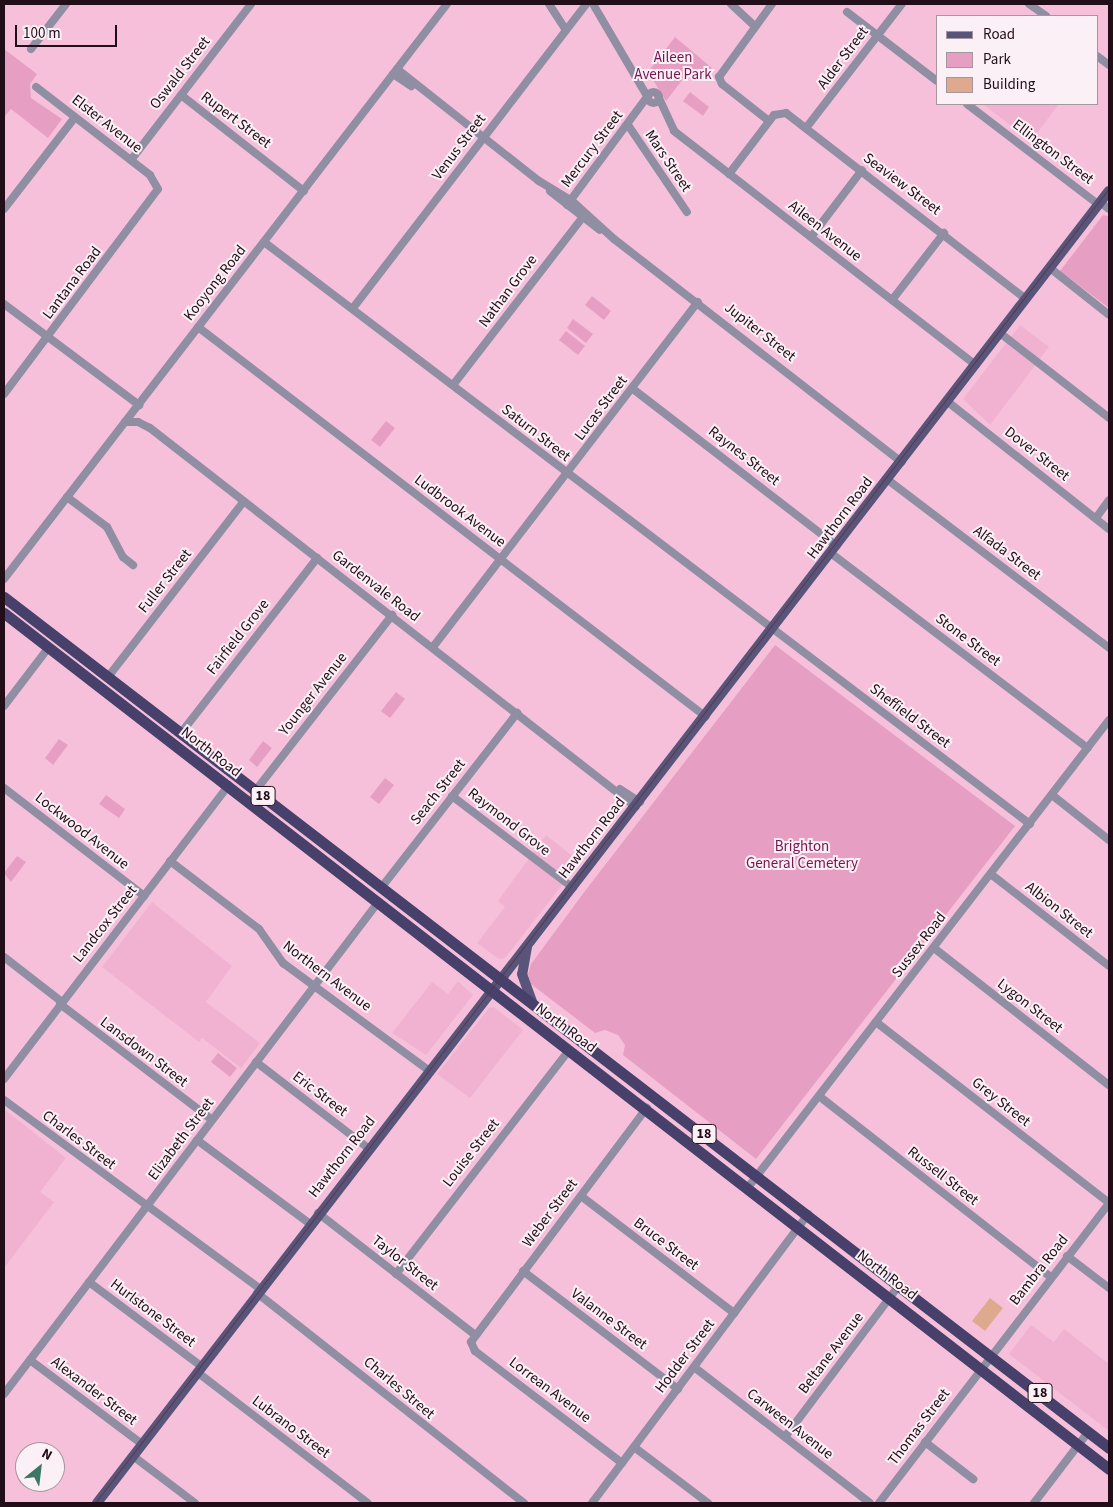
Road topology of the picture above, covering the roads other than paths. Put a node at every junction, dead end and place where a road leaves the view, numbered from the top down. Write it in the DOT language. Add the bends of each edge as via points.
graph roads {
  1 [pos="66,4"];
  2 [pos="251,4"];
  3 [pos="447,4"];
  4 [pos="549,4"];
  5 [pos="586,4"];
  6 [pos="593,4"];
  7 [pos="772,4"];
  8 [pos="902,4"];
  9 [pos="1029,4"];
  10 [pos="732,5"];
  11 [pos="847,12"];
  12 [pos="1045,15"];
  13 [pos="757,24"];
  14 [pos="566,30"];
  15 [pos="878,35"];
  16 [pos="31,49"];
  17 [pos="1098,57"];
  18 [pos="1109,65"];
  19 [pos="395,72"];
  20 [pos="936,80"];
  21 [pos="36,86"];
  22 [pos="181,95"];
  23 [pos="652,98"];
  24 [pos="968,105"];
  25 [pos="75,117"];
  26 [pos="769,121"];
  27 [pos="628,125"];
  28 [pos="806,128"];
  29 [pos="483,138"];
  30 [pos="131,160"];
  31 [pos="862,170"];
  32 [pos="730,174"];
  33 [pos="158,186"];
  34 [pos="305,189"];
  35 [pos="1109,191"];
  36 [pos="569,202"];
  37 [pos="1100,203"];
  38 [pos="4,209"];
  39 [pos="1109,209"];
  40 [pos="687,212"];
  41 [pos="583,216"];
  42 [pos="944,233"];
  43 [pos="811,237"];
  44 [pos="266,240"];
  45 [pos="1050,268"];
  46 [pos="1028,297"];
  47 [pos="892,300"];
  48 [pos="698,302"];
  49 [pos="4,304"];
  50 [pos="353,308"];
  51 [pos="1109,315"];
  52 [pos="198,327"];
  53 [pos="1000,333"];
  54 [pos="47,338"];
  55 [pos="976,365"];
  56 [pos="453,386"];
  57 [pos="633,389"];
  58 [pos="4,394"];
  59 [pos="948,402"];
  60 [pos="137,407"];
  61 [pos="1109,418"];
  62 [pos="125,422"];
  63 [pos="903,460"];
  64 [pos="567,474"];
  65 [pos="888,480"];
  66 [pos="67,497"];
  67 [pos="1109,500"];
  68 [pos="244,501"];
  69 [pos="1096,518"];
  70 [pos="1109,529"];
  71 [pos="834,550"];
  72 [pos="317,558"];
  73 [pos="501,559"];
  74 [pos="133,565"];
  75 [pos="4,579"];
  76 [pos="4,597"];
  77 [pos="4,613"];
  78 [pos="392,615"];
  79 [pos="773,630"];
  80 [pos="433,647"];
  81 [pos="49,648"];
  82 [pos="1109,648"];
  83 [pos="108,677"];
  84 [pos="145,705"];
  85 [pos="4,706"];
  86 [pos="517,713"];
  87 [pos="137,715"];
  88 [pos="706,717"];
  89 [pos="1109,720"];
  90 [pos="1106,730"];
  91 [pos="181,733"];
  92 [pos="1088,748"];
  93 [pos="229,785"];
  94 [pos="4,788"];
  95 [pos="256,790"];
  96 [pos="1052,795"];
  97 [pos="452,796"];
  98 [pos="638,804"];
  99 [pos="1030,824"];
  100 [pos="1109,840"];
  101 [pos="170,861"];
  102 [pos="992,875"];
  103 [pos="381,888"];
  104 [pos="573,888"];
  105 [pos="144,896"];
  106 [pos="379,900"];
  107 [pos="528,946"];
  108 [pos="934,948"];
  109 [pos="466,951"];
  110 [pos="4,957"];
  111 [pos="457,963"];
  112 [pos="1109,966"];
  113 [pos="502,978"];
  114 [pos="315,985"];
  115 [pos="491,990"];
  116 [pos="532,1002"];
  117 [pos="61,1003"];
  118 [pos="876,1022"];
  119 [pos="569,1050"];
  120 [pos="256,1062"];
  121 [pos="428,1070"];
  122 [pos="4,1079"];
  123 [pos="1109,1085"];
  124 [pos="819,1096"];
  125 [pos="4,1100"];
  126 [pos="647,1108"];
  127 [pos="212,1120"];
  128 [pos="197,1140"];
  129 [pos="368,1148"];
  130 [pos="757,1175"];
  131 [pos="748,1186"];
  132 [pos="580,1196"];
  133 [pos="1109,1203"];
  134 [pos="147,1206"];
  135 [pos="318,1213"];
  136 [pos="808,1214"];
  137 [pos="310,1224"];
  138 [pos="800,1225"];
  139 [pos="1068,1256"];
  140 [pos="523,1271"];
  141 [pos="396,1274"];
  142 [pos="1051,1277"];
  143 [pos="89,1282"];
  144 [pos="899,1285"];
  145 [pos="1109,1288"];
  146 [pos="258,1291"];
  147 [pos="890,1296"];
  148 [pos="734,1313"];
  149 [pos="942,1317"];
  150 [pos="933,1329"];
  151 [pos="475,1335"];
  152 [pos="991,1355"];
  153 [pos="30,1360"];
  154 [pos="694,1367"];
  155 [pos="982,1367"];
  156 [pos="199,1369"];
  157 [pos="678,1389"];
  158 [pos="4,1394"];
  159 [pos="1088,1432"];
  160 [pos="785,1437"];
  161 [pos="925,1442"];
  162 [pos="142,1444"];
  163 [pos="1078,1444"];
  164 [pos="634,1447"];
  165 [pos="1109,1448"];
  166 [pos="133,1456"];
  167 [pos="622,1463"];
  168 [pos="1109,1468"];
  169 [pos="973,1479"];
  170 [pos="97,1503"];
  171 [pos="195,1503"];
  172 [pos="368,1503"];
  173 [pos="524,1503"];
  174 [pos="592,1503"];
  175 [pos="708,1503"];
  176 [pos="870,1503"];
  177 [pos="879,1503"];
  178 [pos="1034,1503"];
  1 -- 16 [label="street"];
  2 -- 22 [label="street, Oswald Street"];
  3 -- 19 [label="street, Kooyong Road"];
  4 -- 14 [label="street"];
  5 -- 14 [label="street, Venus Street"];
  6 -- 23 [label="street, Aileen Avenue"];
  7 -- 13 [label="street"];
  8 -- 15 [label="street, Alder Street"];
  9 -- 12 [label="street"];
  10 -- 13 [label="street"];
  11 -- 15 [label="street"];
  13 -- 26 [label="street" via="719,77 722,84"];
  14 -- 29 [label="street, Venus Street"];
  15 -- 20 [label="street"];
  15 -- 28 [label="street, Alder Street"];
  17 -- 18 [label="street"];
  19 -- 29 [label="street, Jupiter Street"];
  19 -- 34 [label="street, Kooyong Road"];
  21 -- 25 [label="street, Elster Avenue"];
  22 -- 30 [label="street, Oswald Street"];
  22 -- 34 [label="street, Rupert Street"];
  23 -- 27 [label="street, Mercury Street"];
  23 -- 32 [label="street, Aileen Avenue" via="674,131"];
  24 -- 37 [label="street, Ellington Street"];
  25 -- 30 [label="street, Elster Avenue"];
  25 -- 38 [label="street"];
  26 -- 28 [label="street, Seaview Street" via="781,112"];
  26 -- 32 [label="street"];
  27 -- 36 [label="street, Mercury Street"];
  27 -- 40 [label="street, Mars Street"];
  28 -- 31 [label="street, Seaview Street"];
  29 -- 36 [label="street, Jupiter Street"];
  29 -- 50 [label="street, Venus Street"];
  30 -- 33 [label="street, Elster Avenue" via="155,179"];
  31 -- 42 [label="street, Seaview Street"];
  31 -- 43 [label="street"];
  32 -- 43 [label="street, Aileen Avenue"];
  33 -- 54 [label="street, Lantana Road" via="153,199"];
  34 -- 44 [label="street, Kooyong Road"];
  35 -- 37 [label="main road, Hawthorn Road"];
  36 -- 41 [label="street, Jupiter Street"];
  37 -- 39 [label="street, Ellington Street"];
  37 -- 45 [label="main road, Hawthorn Road"];
  41 -- 48 [label="street, Jupiter Street"];
  41 -- 56 [label="street, Nathan Grove"];
  42 -- 46 [label="street, Seaview Street"];
  42 -- 47 [label="street"];
  43 -- 47 [label="street, Aileen Avenue"];
  44 -- 50 [label="street, Saturn Street"];
  44 -- 52 [label="street, Kooyong Road"];
  45 -- 46 [label="main road, Hawthorn Road"];
  45 -- 51 [label="street"];
  46 -- 53 [label="main road, Hawthorn Road"];
  47 -- 55 [label="street, Aileen Avenue"];
  48 -- 57 [label="street, Lucas Street"];
  48 -- 63 [label="street, Jupiter Street"];
  49 -- 54 [label="street"];
  50 -- 56 [label="street, Saturn Street"];
  52 -- 60 [label="street, Kooyong Road"];
  52 -- 73 [label="street, Ludbrook Avenue"];
  53 -- 55 [label="main road, Hawthorn Road"];
  53 -- 61 [label="street"];
  54 -- 58 [label="street, Lantana Road"];
  54 -- 60 [label="street"];
  55 -- 59 [label="main road, Hawthorn Road"];
  56 -- 64 [label="street, Saturn Street"];
  57 -- 64 [label="street, Lucas Street"];
  57 -- 71 [label="street, Raynes Street"];
  59 -- 63 [label="main road, Hawthorn Road"];
  59 -- 69 [label="street, Dover Street"];
  60 -- 62 [label="street, Kooyong Road"];
  62 -- 66 [label="street, Kooyong Road"];
  62 -- 68 [label="street, Gardenvale Road" via="138,422 150,428"];
  63 -- 65 [label="main road, Hawthorn Road"];
  64 -- 73 [label="street, Lucas Street"];
  64 -- 79 [label="street, Saturn Street"];
  65 -- 71 [label="main road, Hawthorn Road"];
  65 -- 82 [label="street, Alfada Street"];
  66 -- 74 [label="street" via="107,527 123,557"];
  66 -- 75 [label="street, Kooyong Road"];
  67 -- 69 [label="street"];
  68 -- 72 [label="street, Gardenvale Road"];
  68 -- 83 [label="street, Fuller Street"];
  69 -- 70 [label="street, Dover Street"];
  71 -- 79 [label="main road, Hawthorn Road"];
  71 -- 92 [label="street, Stone Street"];
  72 -- 78 [label="street, Gardenvale Road"];
  72 -- 91 [label="street, Fairfield Grove"];
  73 -- 80 [label="street, Lucas Street"];
  73 -- 88 [label="street, Ludbrook Avenue"];
  76 -- 83 [label="highway, North Road / 18"];
  77 -- 81 [label="highway, North Road / 18"];
  78 -- 80 [label="street, Gardenvale Road"];
  78 -- 95 [label="street, Younger Avenue"];
  79 -- 88 [label="main road, Hawthorn Road"];
  79 -- 99 [label="street, Sheffield Street"];
  80 -- 86 [label="street, Gardenvale Road"];
  81 -- 85 [label="street"];
  81 -- 87 [label="highway, North Road / 18"];
  83 -- 84 [label="highway, North Road / 18"];
  84 -- 87 [label="highway"];
  84 -- 91 [label="highway, North Road / 18"];
  86 -- 97 [label="street, Seach Street"];
  86 -- 98 [label="street, Gardenvale Road"];
  87 -- 93 [label="highway, North Road / 18"];
  88 -- 98 [label="main road, Hawthorn Road"];
  89 -- 90 [label="street, Sussex Road"];
  90 -- 92 [label="street, Sussex Road"];
  91 -- 95 [label="highway, North Road / 18"];
  92 -- 96 [label="street, Sussex Road"];
  93 -- 101 [label="street, Landcox Street"];
  93 -- 106 [label="highway, North Road / 18"];
  94 -- 105 [label="street, Lockwood Avenue"];
  95 -- 103 [label="highway, North Road / 18"];
  96 -- 99 [label="street, Sussex Road"];
  96 -- 100 [label="street"];
  97 -- 103 [label="street, Seach Street"];
  97 -- 104 [label="street, Raymond Grove"];
  98 -- 104 [label="main road, Hawthorn Road"];
  99 -- 102 [label="street, Sussex Road"];
  101 -- 105 [label="street, Landcox Street"];
  101 -- 114 [label="street, Northern Avenue" via="258,929 274,955"];
  102 -- 108 [label="street, Sussex Road"];
  102 -- 112 [label="street, Albion Street"];
  103 -- 109 [label="highway, North Road / 18"];
  104 -- 107 [label="main road, Hawthorn Road"];
  105 -- 117 [label="street, Landcox Street"];
  106 -- 111 [label="highway, North Road / 18"];
  106 -- 114 [label="street, Elizabeth Street"];
  107 -- 113 [label="main road, Hawthorn Road"];
  107 -- 116 [label="main road" via="522,974"];
  108 -- 118 [label="street, Sussex Road"];
  108 -- 123 [label="street, Lygon Street"];
  109 -- 111 [label="highway"];
  109 -- 113 [label="highway, North Road / 18"];
  110 -- 117 [label="street, Lansdown Street"];
  111 -- 115 [label="highway, North Road / 18"];
  113 -- 115 [label="main road, Hawthorn Road"];
  113 -- 116 [label="highway, North Road / 18"];
  114 -- 120 [label="street, Elizabeth Street"];
  114 -- 121 [label="street, Northern Avenue"];
  115 -- 119 [label="highway, North Road / 18"];
  115 -- 121 [label="main road, Hawthorn Road"];
  116 -- 130 [label="highway, North Road / 18"];
  117 -- 122 [label="street, Landcox Street"];
  117 -- 127 [label="street, Lansdown Street"];
  118 -- 124 [label="street, Sussex Road"];
  118 -- 133 [label="street, Grey Street"];
  119 -- 126 [label="highway, North Road / 18"];
  119 -- 141 [label="street, Louise Street"];
  120 -- 127 [label="street, Elizabeth Street"];
  120 -- 129 [label="street, Eric Street"];
  121 -- 129 [label="main road, Hawthorn Road"];
  124 -- 130 [label="street, Sussex Road"];
  124 -- 142 [label="street, Russell Street"];
  125 -- 134 [label="street, Charles Street"];
  126 -- 131 [label="highway, North Road / 18"];
  126 -- 132 [label="street, Weber Street"];
  127 -- 128 [label="street, Elizabeth Street"];
  128 -- 134 [label="street, Elizabeth Street"];
  128 -- 137 [label="street"];
  129 -- 135 [label="main road, Hawthorn Road"];
  130 -- 131 [label="street, Sussex Road"];
  130 -- 136 [label="highway, North Road / 18"];
  131 -- 138 [label="highway, North Road / 18"];
  132 -- 140 [label="street, Weber Street"];
  132 -- 148 [label="street, Bruce Street"];
  133 -- 139 [label="street, Bambra Road"];
  134 -- 143 [label="street, Elizabeth Street"];
  134 -- 146 [label="street, Charles Street"];
  135 -- 137 [label="main road, Hawthorn Road"];
  135 -- 141 [label="street, Taylor Street"];
  136 -- 138 [label="street, Hodder Street"];
  136 -- 144 [label="highway, North Road / 18"];
  137 -- 146 [label="main road, Hawthorn Road"];
  138 -- 147 [label="highway, North Road / 18"];
  138 -- 148 [label="street, Hodder Street"];
  139 -- 142 [label="street, Bambra Road"];
  139 -- 145 [label="street"];
  140 -- 151 [label="street, Weber Street"];
  140 -- 157 [label="street, Valanne Street"];
  141 -- 151 [label="street, Taylor Street"];
  142 -- 152 [label="street, Bambra Road"];
  143 -- 153 [label="street, Elizabeth Street"];
  143 -- 156 [label="street, Hurlstone Street"];
  144 -- 147 [label="street, Beltane Avenue"];
  144 -- 149 [label="highway, North Road / 18"];
  146 -- 156 [label="main road, Hawthorn Road"];
  146 -- 173 [label="street, Charles Street"];
  147 -- 150 [label="highway, North Road / 18"];
  147 -- 160 [label="street, Beltane Avenue"];
  148 -- 154 [label="street, Hodder Street"];
  149 -- 150 [label="highway"];
  149 -- 152 [label="highway, North Road / 18"];
  150 -- 155 [label="highway, North Road / 18"];
  151 -- 167 [label="street, Lorrean Avenue" via="471,1342 475,1351"];
  152 -- 155 [label="street, Bambra Road"];
  152 -- 159 [label="highway, North Road / 18"];
  153 -- 158 [label="street, Elizabeth Street"];
  153 -- 162 [label="street, Alexander Street"];
  154 -- 157 [label="street, Hodder Street"];
  154 -- 160 [label="street, Carween Avenue"];
  155 -- 161 [label="street, Thomas Street"];
  155 -- 163 [label="highway, North Road / 18"];
  156 -- 162 [label="main road, Hawthorn Road"];
  156 -- 172 [label="street, Lubrano Street"];
  157 -- 164 [label="street, Hodder Street"];
  159 -- 163 [label="street"];
  159 -- 165 [label="highway, North Road / 18"];
  160 -- 176 [label="street, Carween Avenue"];
  161 -- 169 [label="street"];
  161 -- 177 [label="street, Thomas Street"];
  162 -- 166 [label="main road, Hawthorn Road"];
  163 -- 168 [label="highway, North Road / 18"];
  163 -- 178 [label="street"];
  164 -- 167 [label="street, Hodder Street"];
  164 -- 175 [label="street"];
  166 -- 170 [label="main road, Hawthorn Road"];
  166 -- 171 [label="street"];
  167 -- 174 [label="street, Hodder Street"];
}
